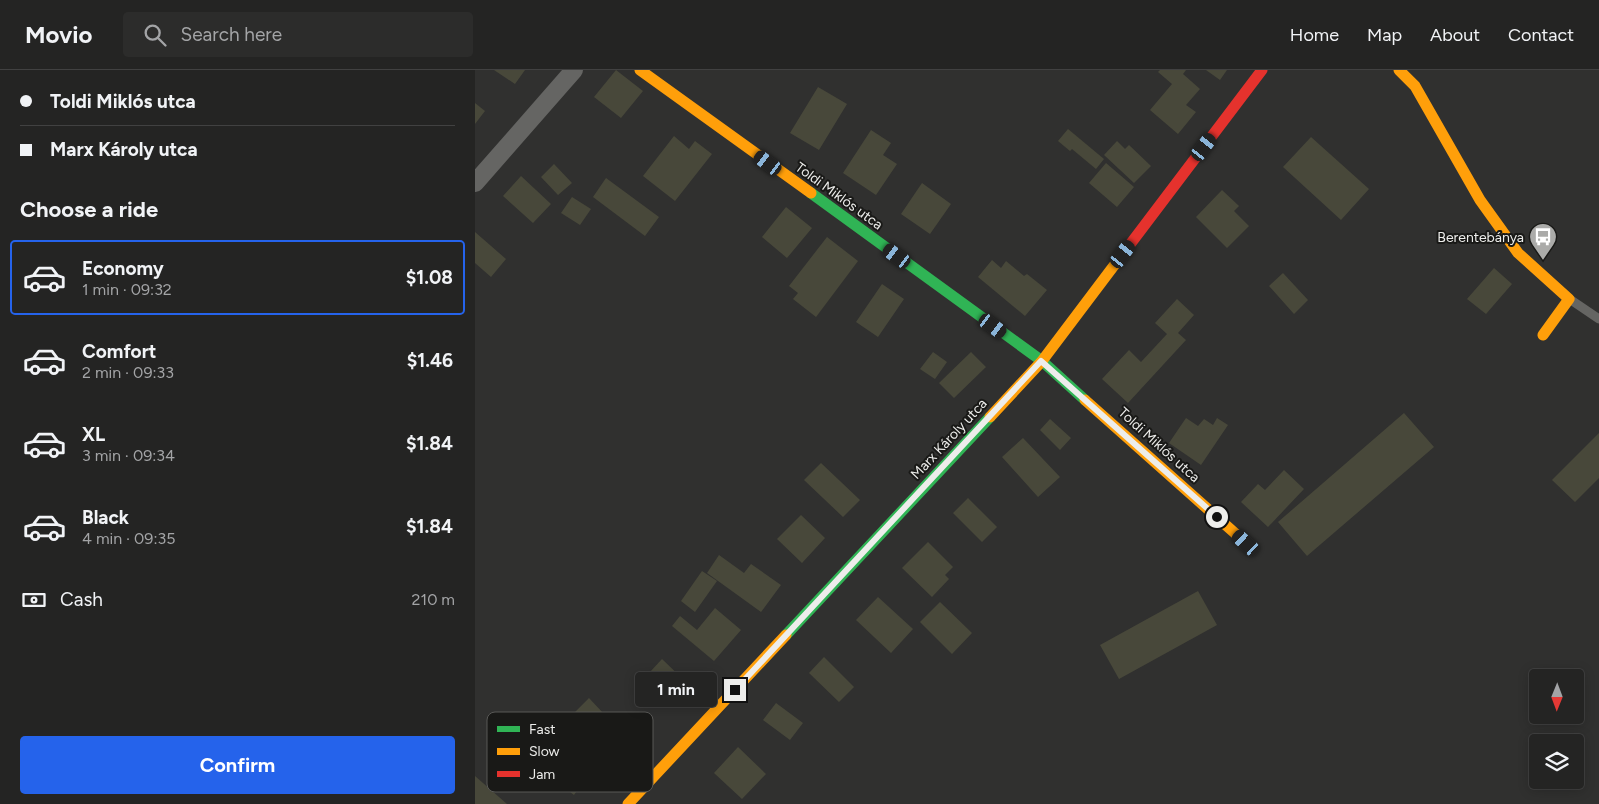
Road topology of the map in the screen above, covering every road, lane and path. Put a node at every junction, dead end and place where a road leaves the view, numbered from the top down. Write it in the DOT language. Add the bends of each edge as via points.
graph roads {
  1 [pos="574,70"];
  2 [pos="639,70"];
  3 [pos="1262,70"];
  4 [pos="1399,70"];
  5 [pos="475,183"];
  6 [pos="1569,299"];
  7 [pos="1599,319"];
  8 [pos="1543,336"];
  9 [pos="1041,361"];
  10 [pos="1246,543"];
  11 [pos="653,777"];
  12 [pos="639,792"];
  13 [pos="628,804"];
  1 -- 5 [label="street"];
  2 -- 9 [label="street, Toldi Miklós utca"];
  3 -- 9 [label="street, Marx Károly utca"];
  4 -- 6 [label="street" via="1415,86 1480,200 1518,253"];
  6 -- 7 [label="lane"];
  6 -- 8 [label="street"];
  9 -- 10 [label="street, Toldi Miklós utca"];
  9 -- 11 [label="street, Marx Károly utca"];
  12 -- 13 [label="street, Marx Károly utca"];
}
